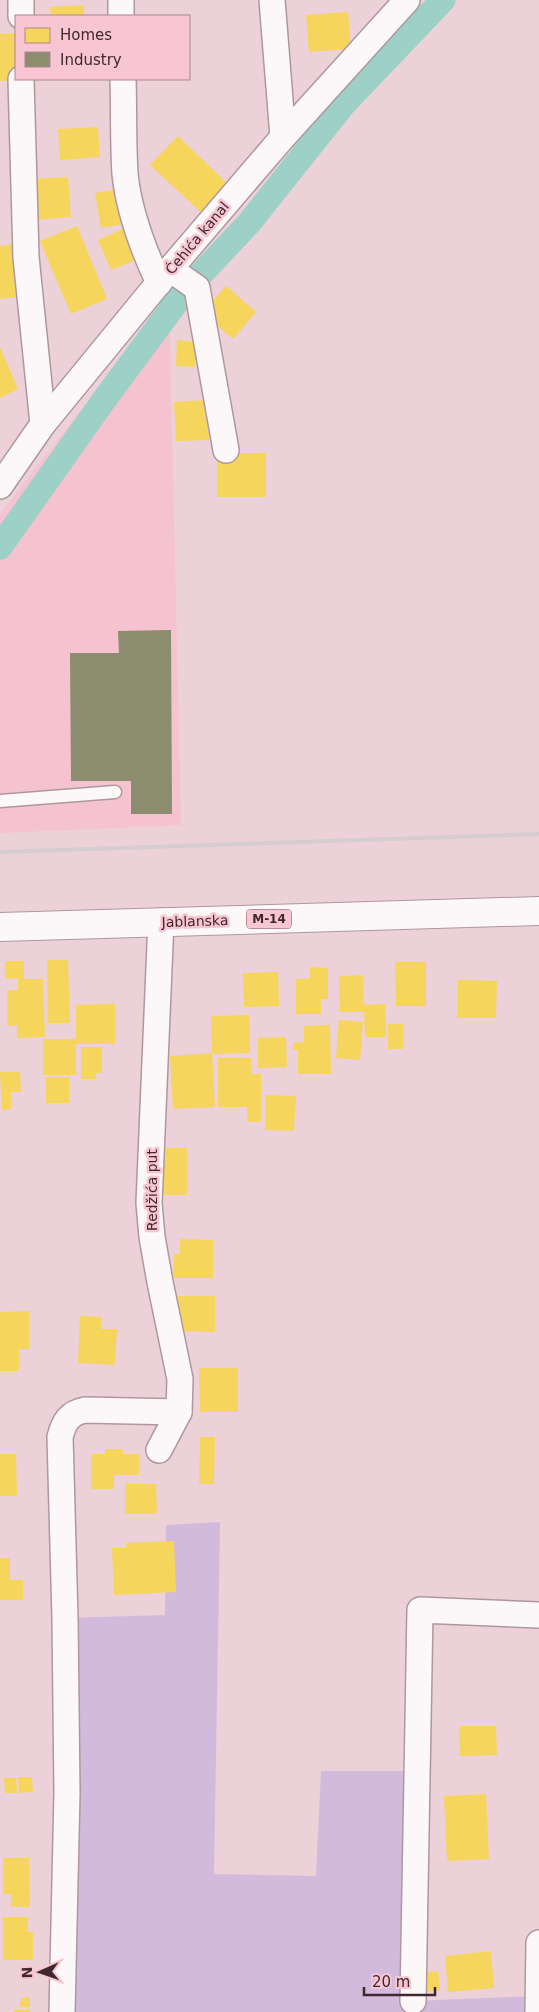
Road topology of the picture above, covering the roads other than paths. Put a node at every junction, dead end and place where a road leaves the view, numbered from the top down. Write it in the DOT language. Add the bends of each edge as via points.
graph roads {
  1 [pos="21,0"];
  2 [pos="121,0"];
  3 [pos="272,0"];
  4 [pos="407,0"];
  5 [pos="21,15"];
  6 [pos="122,15"];
  7 [pos="21,80"];
  8 [pos="123,80"];
  9 [pos="283,137"];
  10 [pos="177,280"];
  11 [pos="43,424"];
  12 [pos="226,450"];
  13 [pos="0,486"];
  14 [pos="115,792"];
  15 [pos="0,801"];
  16 [pos="539,911"];
  17 [pos="161,921"];
  18 [pos="0,927"];
  19 [pos="179,1412"];
  20 [pos="159,1450"];
  21 [pos="539,1614"];
  22 [pos="539,1943"];
  23 [pos="413,2001"];
  24 [pos="62,2012"];
  25 [pos="538,2012"];
  1 -- 5 [label="street"];
  2 -- 6 [label="street"];
  3 -- 9 [label="street"];
  4 -- 9 [label="street, Ćehića kanal"];
  7 -- 11 [label="street" via="26,257"];
  8 -- 10 [label="street" via="126,175 133,216 148,259"];
  9 -- 10 [label="street, Ćehića kanal"];
  10 -- 11 [label="street, Ćehića kanal"];
  10 -- 12 [label="street"];
  11 -- 13 [label="street, Ćehića kanal"];
  14 -- 15 [label="lane"];
  16 -- 17 [label="main road, Jablanska / M-14"];
  17 -- 18 [label="main road, Jablanska / M-14"];
  17 -- 19 [label="street, Redžića put" via="149,1203 180,1379"];
  19 -- 20 [label="street, Redžića put"];
  19 -- 24 [label="street" via="85,1410 68,1417 60,1437 67,1793"];
  21 -- 23 [label="street" via="420,1610"];
  22 -- 25 [label="street"];
}
